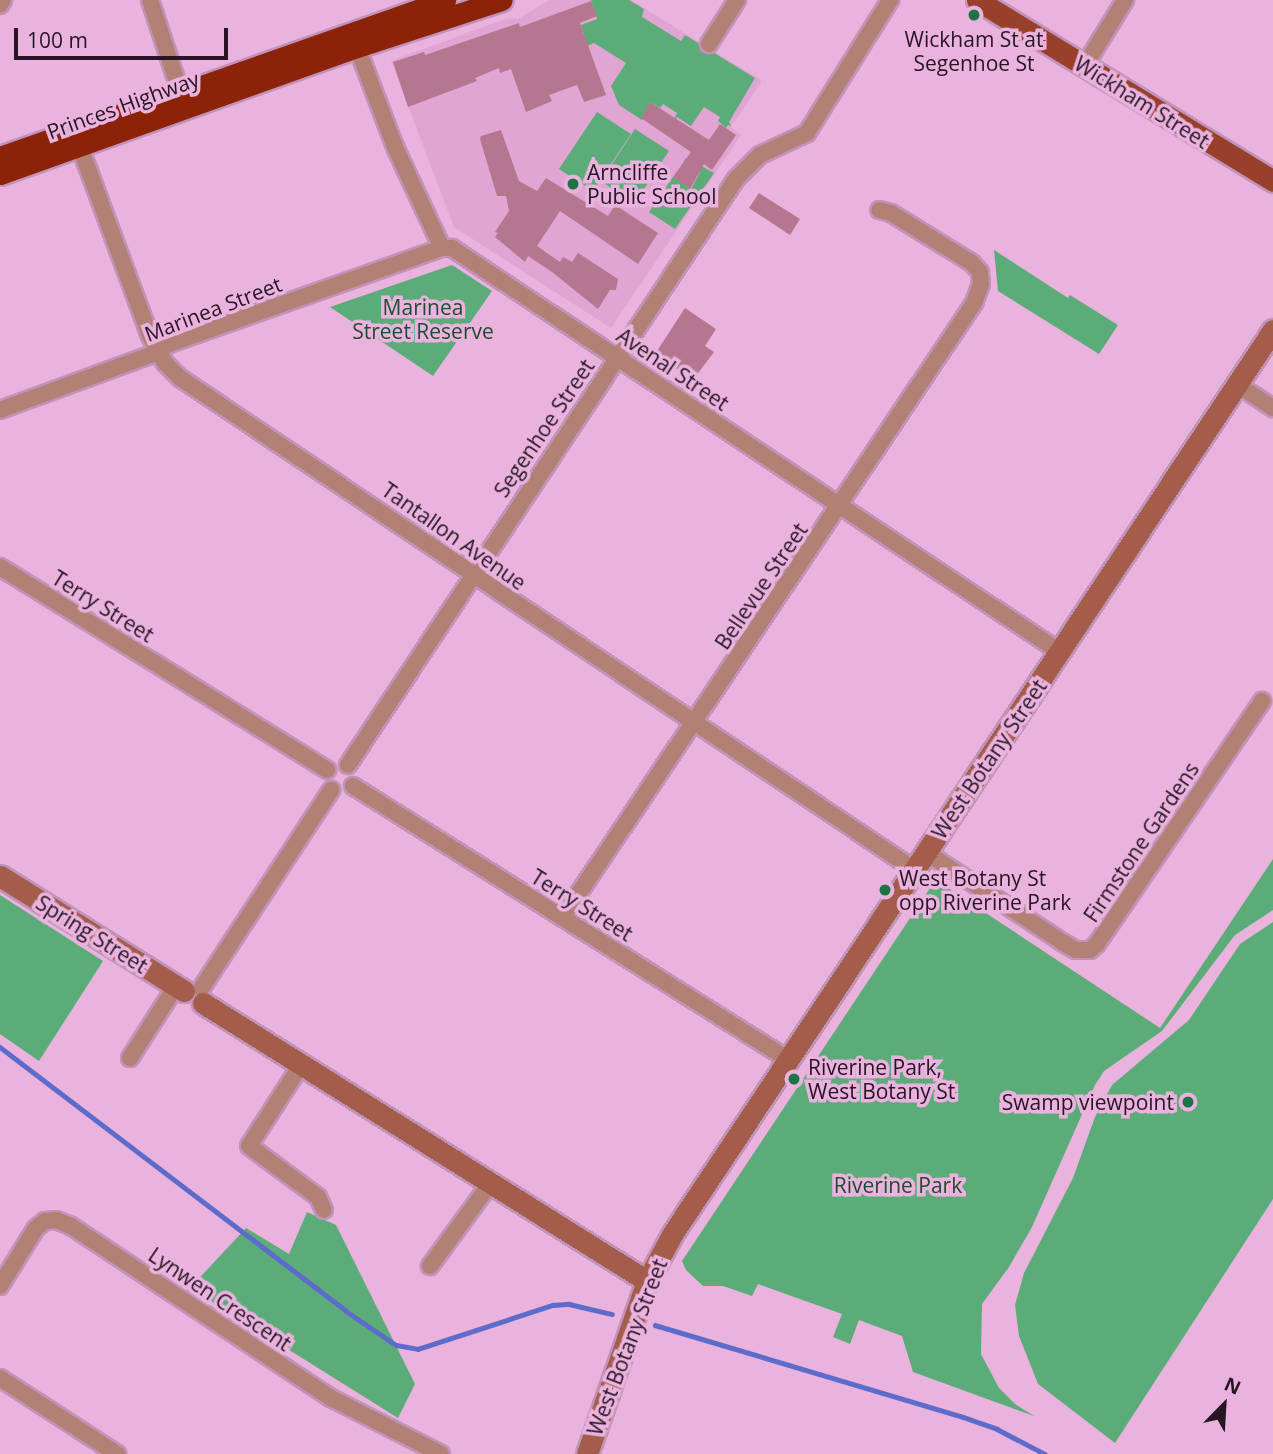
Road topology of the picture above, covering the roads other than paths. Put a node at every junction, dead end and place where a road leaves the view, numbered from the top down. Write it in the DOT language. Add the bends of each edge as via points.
graph roads {
  1 [pos="3,0"];
  2 [pos="150,0"];
  3 [pos="445,0"];
  4 [pos="502,0"];
  5 [pos="737,0"];
  6 [pos="890,0"];
  7 [pos="977,0"];
  8 [pos="1125,0"];
  9 [pos="0,5"];
  10 [pos="709,44"];
  11 [pos="358,47"];
  12 [pos="1084,67"];
  13 [pos="180,91"];
  14 [pos="80,147"];
  15 [pos="0,157"];
  16 [pos="0,174"];
  17 [pos="1273,181"];
  18 [pos="878,210"];
  19 [pos="442,248"];
  20 [pos="1273,330"];
  21 [pos="158,351"];
  22 [pos="617,357"];
  23 [pos="1238,385"];
  24 [pos="1273,408"];
  25 [pos="0,410"];
  26 [pos="840,506"];
  27 [pos="0,567"];
  28 [pos="473,575"];
  29 [pos="1060,652"];
  30 [pos="1262,701"];
  31 [pos="693,723"];
  32 [pos="348,765"];
  33 [pos="327,770"];
  34 [pos="353,786"];
  35 [pos="331,790"];
  36 [pos="921,862"];
  37 [pos="0,876"];
  38 [pos="563,918"];
  39 [pos="191,993"];
  40 [pos="130,1058"];
  41 [pos="789,1060"];
  42 [pos="301,1065"];
  43 [pos="490,1184"];
  44 [pos="324,1210"];
  45 [pos="430,1266"];
  46 [pos="648,1281"];
  47 [pos="0,1286"];
  48 [pos="0,1378"];
  49 [pos="117,1454"];
  50 [pos="441,1454"];
  51 [pos="587,1454"];
  1 -- 9 [label="street"];
  2 -- 13 [label="street"];
  3 -- 13 [label="highway, Princes Highway"];
  4 -- 11 [label="highway, Princes Highway"];
  5 -- 10 [label="street"];
  6 -- 22 [label="street, Segenhoe Street" via="807,133 746,166"];
  7 -- 12 [label="main road, Wickham Street"];
  8 -- 12 [label="street"];
  11 -- 14 [label="highway, Princes Highway"];
  11 -- 19 [label="street" via="395,147"];
  12 -- 17 [label="main road, Wickham Street"];
  13 -- 15 [label="highway, Princes Highway"];
  14 -- 16 [label="highway, Princes Highway"];
  14 -- 21 [label="street, Tantallon Avenue"];
  18 -- 26 [label="street, Bellevue Street" via="891,213 981,272 978,294 967,315"];
  19 -- 21 [label="street, Marinea Street"];
  19 -- 22 [label="street, Avenal Street" via="452,248"];
  20 -- 23 [label="main road, West Botany Street"];
  21 -- 25 [label="street, Marinea Street"];
  21 -- 28 [label="street, Tantallon Avenue" via="180,378"];
  22 -- 26 [label="street, Avenal Street"];
  22 -- 28 [label="street, Segenhoe Street"];
  23 -- 24 [label="street"];
  23 -- 29 [label="main road, West Botany Street"];
  26 -- 29 [label="street, Avenal Street"];
  26 -- 31 [label="street, Bellevue Street"];
  27 -- 33 [label="street, Terry Street"];
  28 -- 31 [label="street, Tantallon Avenue"];
  28 -- 32 [label="street, Segenhoe Street"];
  29 -- 36 [label="main road, West Botany Street"];
  30 -- 36 [label="street, Firmstone Gardens" via="1090,950 1076,950"];
  31 -- 36 [label="street, Tantallon Avenue"];
  31 -- 38 [label="street, Bellevue Street"];
  32 -- 33 [label="street" via="336,763"];
  32 -- 34 [label="street" via="354,772"];
  33 -- 35 [label="street" via="325,780"];
  34 -- 35 [label="street" via="345,792"];
  34 -- 38 [label="street, Terry Street"];
  35 -- 39 [label="street"];
  36 -- 41 [label="main road, West Botany Street"];
  37 -- 39 [label="main road, Spring Street"];
  38 -- 41 [label="street, Terry Street"];
  39 -- 40 [label="street"];
  39 -- 42 [label="main road, Spring Street"];
  41 -- 46 [label="main road, West Botany Street" via="673,1233"];
  42 -- 43 [label="main road, Spring Street"];
  42 -- 44 [label="street" via="248,1146 318,1197"];
  43 -- 45 [label="street"];
  43 -- 46 [label="main road, Spring Street"];
  46 -- 51 [label="main road, West Botany Street"];
  47 -- 50 [label="street, Lynwen Crescent" via="36,1228 56,1220 331,1398"];
  48 -- 49 [label="street"];
}
